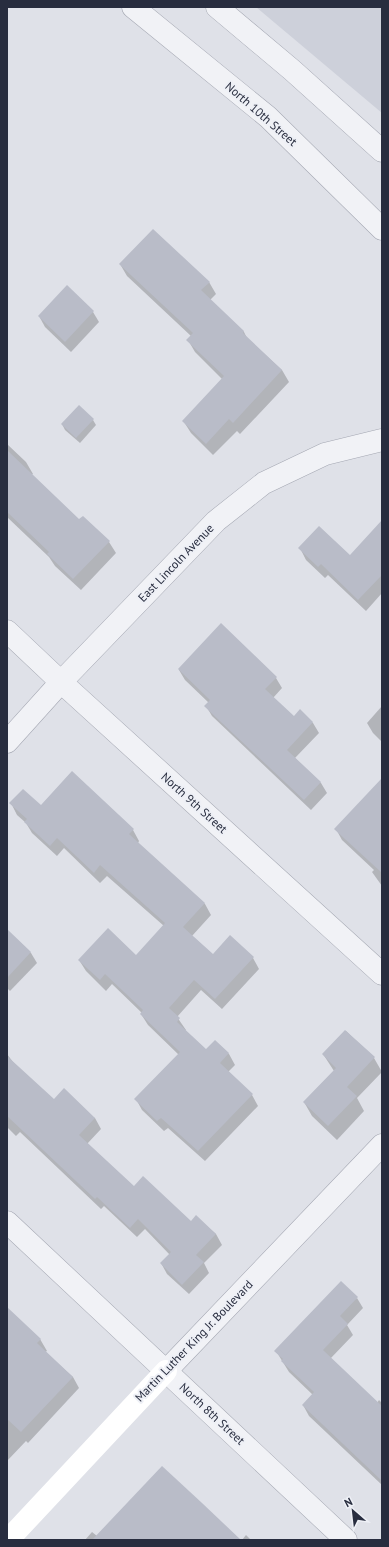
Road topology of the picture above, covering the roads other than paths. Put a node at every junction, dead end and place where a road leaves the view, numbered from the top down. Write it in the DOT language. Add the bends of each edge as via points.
graph roads {
  1 [pos="133,7"];
  2 [pos="217,7"];
  3 [pos="382,151"];
  4 [pos="382,229"];
  5 [pos="382,440"];
  6 [pos="7,631"];
  7 [pos="61,682"];
  8 [pos="7,742"];
  9 [pos="382,974"];
  10 [pos="382,1145"];
  11 [pos="7,1222"];
  12 [pos="166,1371"];
  13 [pos="8,1540"];
  14 [pos="346,1540"];
  1 -- 4 [label="street, North 10th Street" via="268,117"];
  2 -- 3 [label="street"];
  5 -- 7 [label="street, East Lincoln Avenue" via="325,454 264,483 216,521"];
  6 -- 7 [label="street, North 9th Street"];
  7 -- 8 [label="street, East Lincoln Avenue"];
  7 -- 9 [label="street, North 9th Street"];
  10 -- 12 [label="street, Martin Luther King Jr. Boulevard"];
  11 -- 12 [label="street, North 8th Street"];
  12 -- 13 [label="main road, Martin Luther King Jr. Boulevard"];
  12 -- 14 [label="street, North 8th Street"];
}
